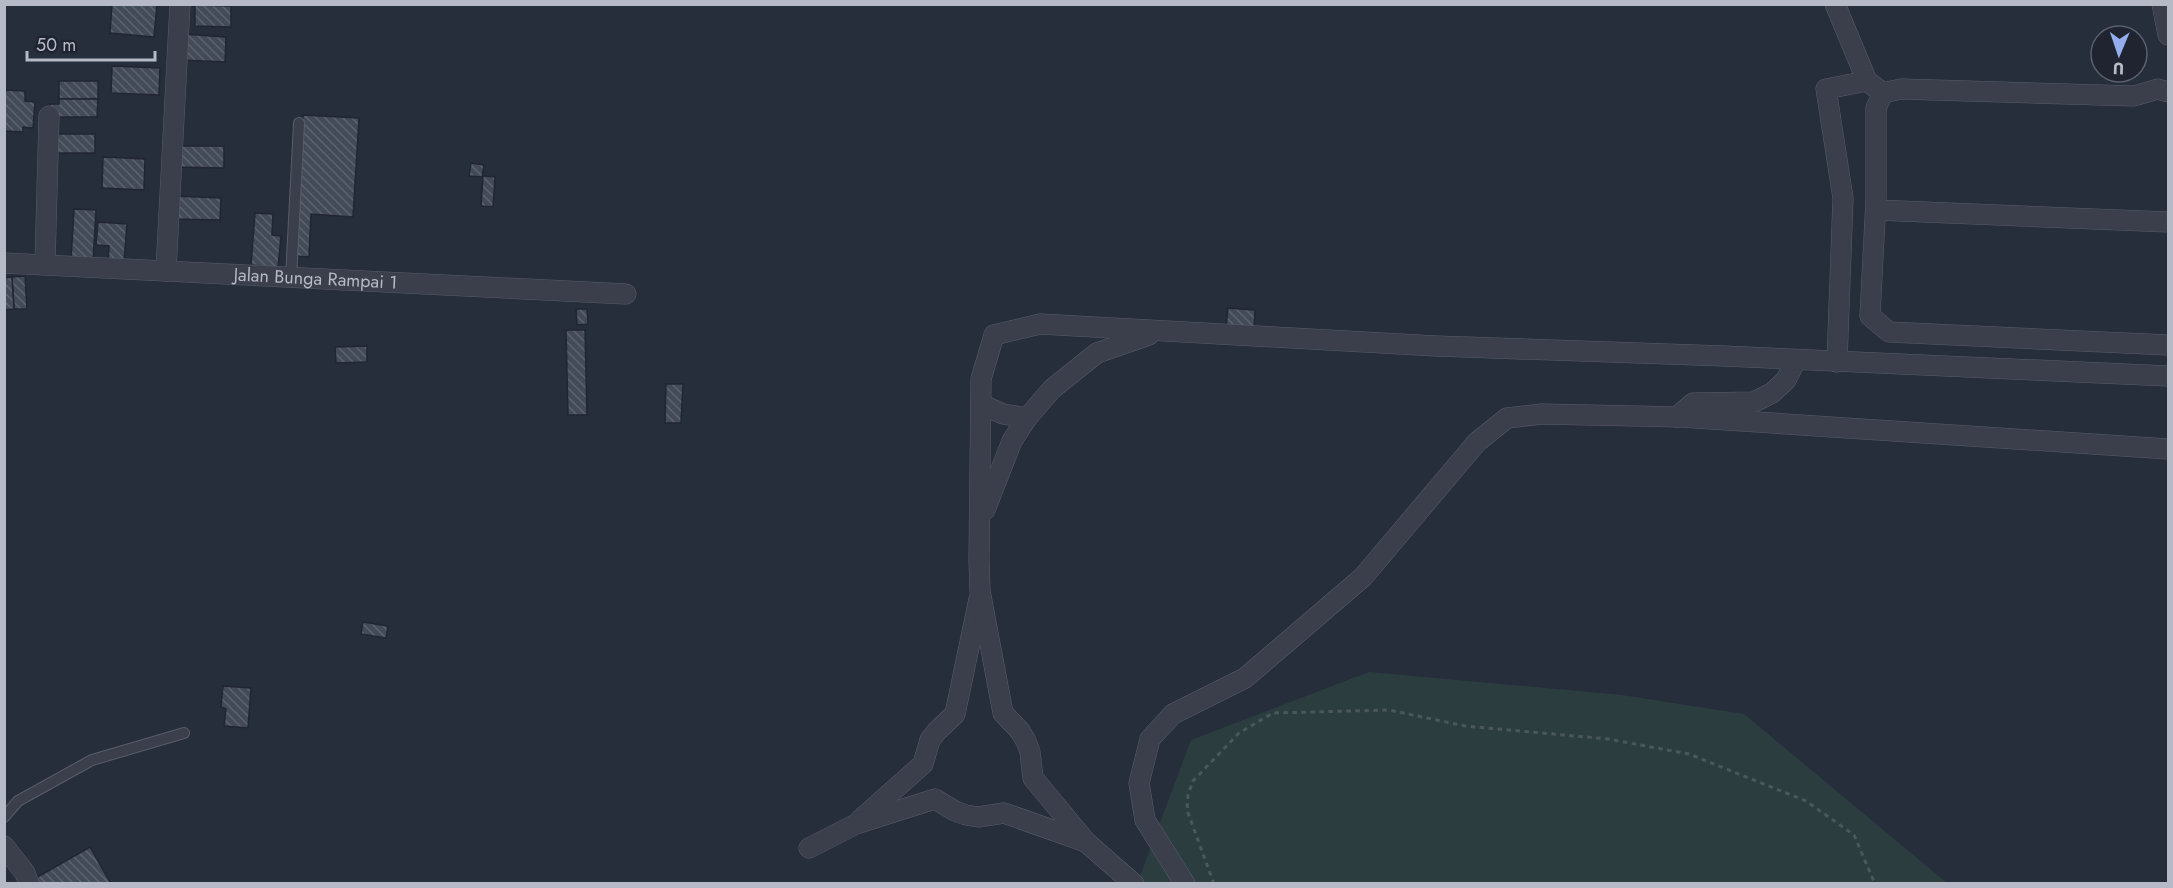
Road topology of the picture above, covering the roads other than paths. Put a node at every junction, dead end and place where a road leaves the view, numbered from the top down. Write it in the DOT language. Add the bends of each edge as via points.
graph roads {
  1 [pos="180,4"];
  2 [pos="1835,4"];
  3 [pos="2162,4"];
  4 [pos="2169,35"];
  5 [pos="1867,81"];
  6 [pos="2169,92"];
  7 [pos="1883,93"];
  8 [pos="49,116"];
  9 [pos="299,123"];
  10 [pos="1876,210"];
  11 [pos="2169,222"];
  12 [pos="4,263"];
  13 [pos="45,264"];
  14 [pos="166,271"];
  15 [pos="291,278"];
  16 [pos="626,294"];
  17 [pos="1157,332"];
  18 [pos="2169,345"];
  19 [pos="1796,360"];
  20 [pos="1837,362"];
  21 [pos="2169,376"];
  22 [pos="981,404"];
  23 [pos="1677,417"];
  24 [pos="1027,418"];
  25 [pos="2169,449"];
  26 [pos="980,526"];
  27 [pos="980,591"];
  28 [pos="184,733"];
  29 [pos="4,818"];
  30 [pos="856,824"];
  31 [pos="1086,842"];
  32 [pos="4,846"];
  33 [pos="809,848"];
  34 [pos="30,884"];
  35 [pos="1134,884"];
  36 [pos="1185,884"];
  1 -- 14 [label="street"];
  2 -- 5 [label="street"];
  3 -- 4 [label="street"];
  5 -- 7 [label="street"];
  5 -- 20 [label="street" via="1826,89 1843,198"];
  6 -- 7 [label="street" via="2158,89 2134,96 1901,89"];
  7 -- 10 [label="street" via="1876,108"];
  8 -- 13 [label="street"];
  9 -- 15 [label="lane"];
  10 -- 11 [label="street"];
  10 -- 18 [label="street" via="1870,315 1889,333"];
  12 -- 13 [label="street, Jalan Bunga Rampai 1"];
  13 -- 14 [label="street, Jalan Bunga Rampai 1"];
  14 -- 15 [label="street, Jalan Bunga Rampai 1"];
  15 -- 16 [label="street, Jalan Bunga Rampai 1"];
  17 -- 19 [label="street"];
  17 -- 22 [label="street" via="1040,324 994,335 981,379"];
  17 -- 24 [label="street" via="1097,353 1052,389"];
  19 -- 20 [label="street"];
  19 -- 23 [label="street" via="1786,380 1754,402 1693,403"];
  20 -- 21 [label="street"];
  22 -- 24 [label="street" via="1003,414"];
  22 -- 26 [label="street"];
  23 -- 25 [label="street"];
  23 -- 36 [label="street" via="1542,414 1507,418 1477,442 1363,577 1245,678 1173,714 1150,739 1139,783 1145,820"];
  24 -- 26 [label="street" via="1012,441"];
  26 -- 27 [label="street"];
  27 -- 30 [label="street" via="955,714 930,741 923,764"];
  27 -- 31 [label="street" via="1004,713 1026,741 1033,778"];
  28 -- 29 [label="lane" via="92,760 18,801"];
  30 -- 31 [label="street" via="935,799 966,815 1004,813"];
  30 -- 33 [label="street"];
  31 -- 35 [label="street"];
  32 -- 34 [label="street"];
}
